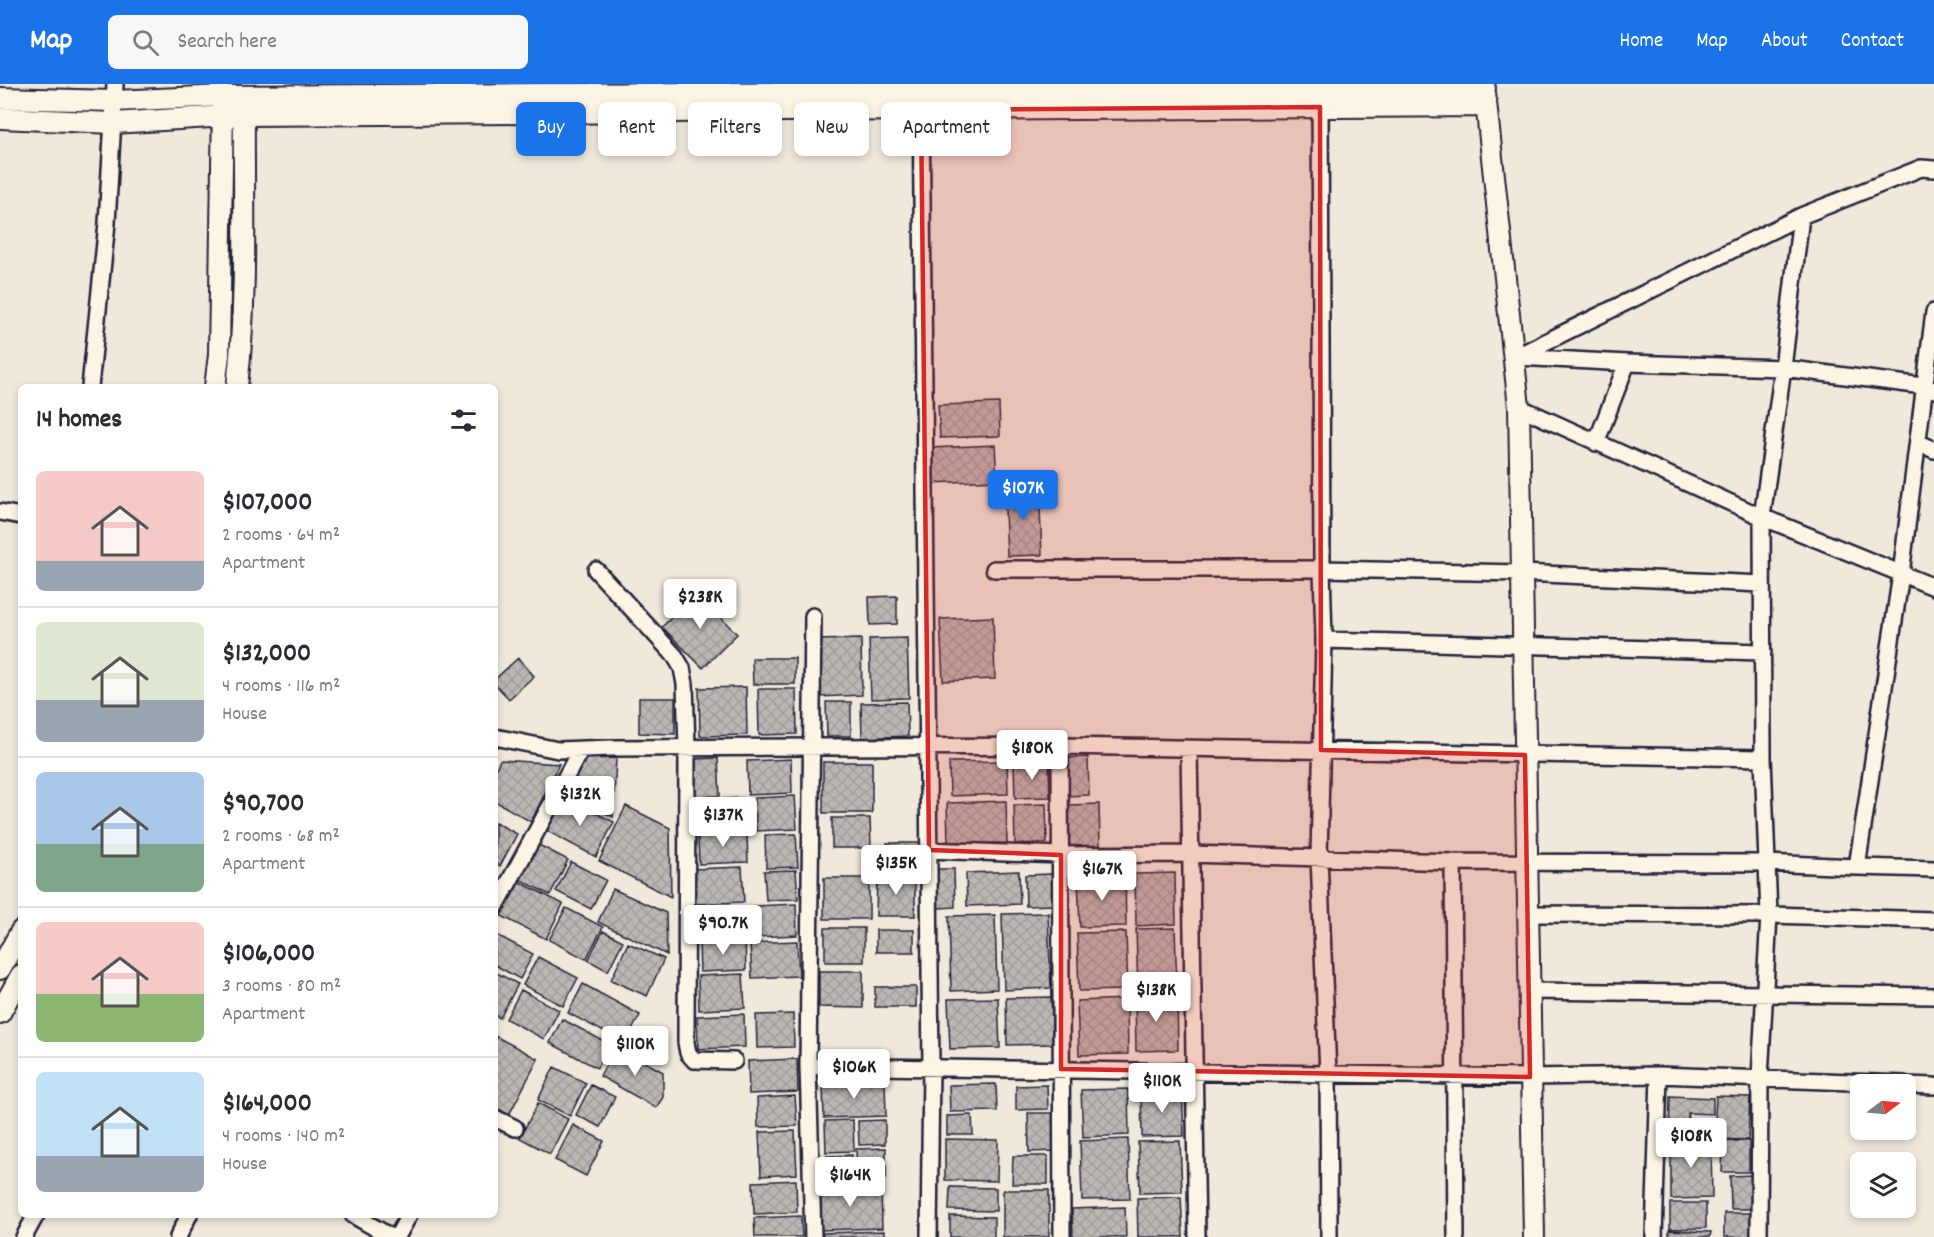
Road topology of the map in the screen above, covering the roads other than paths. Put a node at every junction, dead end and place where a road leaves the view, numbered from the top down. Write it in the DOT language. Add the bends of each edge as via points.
graph roads {
  1 [pos="784,88"];
  2 [pos="223,90"];
  3 [pos="114,93"];
  4 [pos="1320,93"];
  5 [pos="1485,93"];
  6 [pos="921,95"];
  7 [pos="0,98"];
  8 [pos="244,99"];
  9 [pos="223,116"];
  10 [pos="0,118"];
  11 [pos="112,123"];
  12 [pos="1934,169"];
  13 [pos="1801,216"];
  14 [pos="1934,312"];
  15 [pos="1515,357"];
  16 [pos="1627,363"];
  17 [pos="1784,368"];
  18 [pos="90,384"];
  19 [pos="215,384"];
  20 [pos="237,384"];
  21 [pos="1929,388"];
  22 [pos="1520,407"];
  23 [pos="1918,442"];
  24 [pos="1596,443"];
  25 [pos="1934,450"];
  26 [pos="0,512"];
  27 [pos="18,515"];
  28 [pos="1762,517"];
  29 [pos="994,568"];
  30 [pos="1322,569"];
  31 [pos="596,570"];
  32 [pos="1522,573"];
  33 [pos="1901,574"];
  34 [pos="1762,584"];
  35 [pos="1934,587"];
  36 [pos="813,616"];
  37 [pos="1324,640"];
  38 [pos="1523,646"];
  39 [pos="1763,652"];
  40 [pos="498,738"];
  41 [pos="928,745"];
  42 [pos="1060,746"];
  43 [pos="687,748"];
  44 [pos="810,748"];
  45 [pos="581,749"];
  46 [pos="1189,749"];
  47 [pos="1322,750"];
  48 [pos="1525,755"];
  49 [pos="1763,758"];
  50 [pos="929,850"];
  51 [pos="1191,854"];
  52 [pos="1061,855"];
  53 [pos="1318,857"];
  54 [pos="1527,861"];
  55 [pos="1453,862"];
  56 [pos="1767,863"];
  57 [pos="1857,867"];
  58 [pos="1934,869"];
  59 [pos="498,902"];
  60 [pos="1527,914"];
  61 [pos="1769,915"];
  62 [pos="1934,920"];
  63 [pos="18,936"];
  64 [pos="0,969"];
  65 [pos="18,980"];
  66 [pos="1529,991"];
  67 [pos="1765,992"];
  68 [pos="1934,996"];
  69 [pos="0,1013"];
  70 [pos="734,1061"];
  71 [pos="808,1066"];
  72 [pos="931,1067"];
  73 [pos="1061,1069"];
  74 [pos="1194,1071"];
  75 [pos="1328,1074"];
  76 [pos="1659,1075"];
  77 [pos="1455,1076"];
  78 [pos="1530,1077"];
  79 [pos="1760,1078"];
  80 [pos="1850,1082"];
  81 [pos="1916,1085"];
  82 [pos="1934,1086"];
  83 [pos="498,1120"];
  84 [pos="515,1128"];
  85 [pos="34,1218"];
  86 [pos="188,1218"];
  87 [pos="358,1218"];
  88 [pos="407,1218"];
  89 [pos="24,1237"];
  90 [pos="178,1237"];
  91 [pos="391,1237"];
  92 [pos="397,1237"];
  93 [pos="813,1237"];
  94 [pos="929,1237"];
  95 [pos="1062,1237"];
  96 [pos="1197,1237"];
  97 [pos="1329,1237"];
  98 [pos="1456,1237"];
  99 [pos="1534,1237"];
  100 [pos="1654,1237"];
  101 [pos="1759,1237"];
  1 -- 6 [label="street"];
  1 -- 8 [label="street"];
  2 -- 3 [label="street"];
  2 -- 8 [label="street"];
  2 -- 9 [label="street"];
  3 -- 7 [label="street"];
  3 -- 11 [label="street"];
  4 -- 5 [label="street"];
  4 -- 6 [label="street"];
  4 -- 30 [label="street"];
  5 -- 15 [label="street"];
  6 -- 8 [label="street"];
  6 -- 41 [label="street"];
  8 -- 9 [label="street"];
  8 -- 20 [label="street" via="244,243"];
  9 -- 11 [label="street"];
  9 -- 19 [label="street"];
  10 -- 11 [label="street"];
  11 -- 18 [label="street" via="103,270"];
  12 -- 13 [label="street" via="1922,168"];
  13 -- 15 [label="street"];
  13 -- 17 [label="street"];
  14 -- 21 [label="street"];
  15 -- 16 [label="street"];
  15 -- 22 [label="street"];
  16 -- 17 [label="street"];
  16 -- 24 [label="street"];
  17 -- 21 [label="street"];
  17 -- 28 [label="street"];
  21 -- 23 [label="street"];
  22 -- 24 [label="street"];
  22 -- 32 [label="street"];
  23 -- 25 [label="street"];
  23 -- 33 [label="street"];
  24 -- 28 [label="street"];
  26 -- 27 [label="street"];
  28 -- 33 [label="street"];
  28 -- 34 [label="street"];
  29 -- 30 [label="street"];
  30 -- 32 [label="street"];
  30 -- 37 [label="street"];
  31 -- 43 [label="street" via="682,668"];
  32 -- 34 [label="street"];
  32 -- 38 [label="street"];
  33 -- 35 [label="street"];
  33 -- 57 [label="street"];
  34 -- 39 [label="street"];
  36 -- 44 [label="street"];
  37 -- 38 [label="street"];
  37 -- 47 [label="street"];
  38 -- 39 [label="street"];
  38 -- 48 [label="street"];
  39 -- 49 [label="street"];
  40 -- 45 [label="street" via="558,750"];
  41 -- 42 [label="street"];
  41 -- 44 [label="street"];
  41 -- 50 [label="street"];
  42 -- 46 [label="street"];
  42 -- 52 [label="street"];
  43 -- 44 [label="street"];
  43 -- 45 [label="street"];
  43 -- 70 [label="street" via="686,1042 694,1060"];
  44 -- 71 [label="street"];
  45 -- 59 [label="street"];
  46 -- 47 [label="street"];
  46 -- 51 [label="street"];
  47 -- 48 [label="street"];
  47 -- 53 [label="street"];
  48 -- 49 [label="street"];
  48 -- 54 [label="street"];
  49 -- 56 [label="street"];
  50 -- 52 [label="street"];
  50 -- 72 [label="street"];
  51 -- 52 [label="street"];
  51 -- 53 [label="street"];
  51 -- 74 [label="street"];
  52 -- 73 [label="street"];
  53 -- 55 [label="street"];
  53 -- 75 [label="street"];
  54 -- 55 [label="street"];
  54 -- 56 [label="street"];
  54 -- 60 [label="street"];
  55 -- 77 [label="street"];
  56 -- 57 [label="street"];
  56 -- 61 [label="street"];
  57 -- 58 [label="street"];
  60 -- 61 [label="street"];
  60 -- 66 [label="street"];
  61 -- 62 [label="street"];
  61 -- 67 [label="street"];
  63 -- 64 [label="street"];
  65 -- 69 [label="street"];
  66 -- 67 [label="street"];
  66 -- 78 [label="street"];
  67 -- 68 [label="street"];
  67 -- 79 [label="street"];
  71 -- 72 [label="street"];
  71 -- 93 [label="street"];
  72 -- 73 [label="street"];
  72 -- 94 [label="street"];
  73 -- 74 [label="street"];
  73 -- 95 [label="street"];
  74 -- 75 [label="street"];
  74 -- 96 [label="street"];
  75 -- 77 [label="street"];
  75 -- 97 [label="street"];
  76 -- 78 [label="street"];
  76 -- 79 [label="street"];
  76 -- 100 [label="street"];
  77 -- 78 [label="street"];
  77 -- 98 [label="street"];
  78 -- 99 [label="street"];
  79 -- 80 [label="street"];
  79 -- 101 [label="street"];
  81 -- 82 [label="street"];
  83 -- 84 [label="street"];
  85 -- 89 [label="street"];
  86 -- 90 [label="street"];
  87 -- 91 [label="street"];
  88 -- 92 [label="street"];
}
